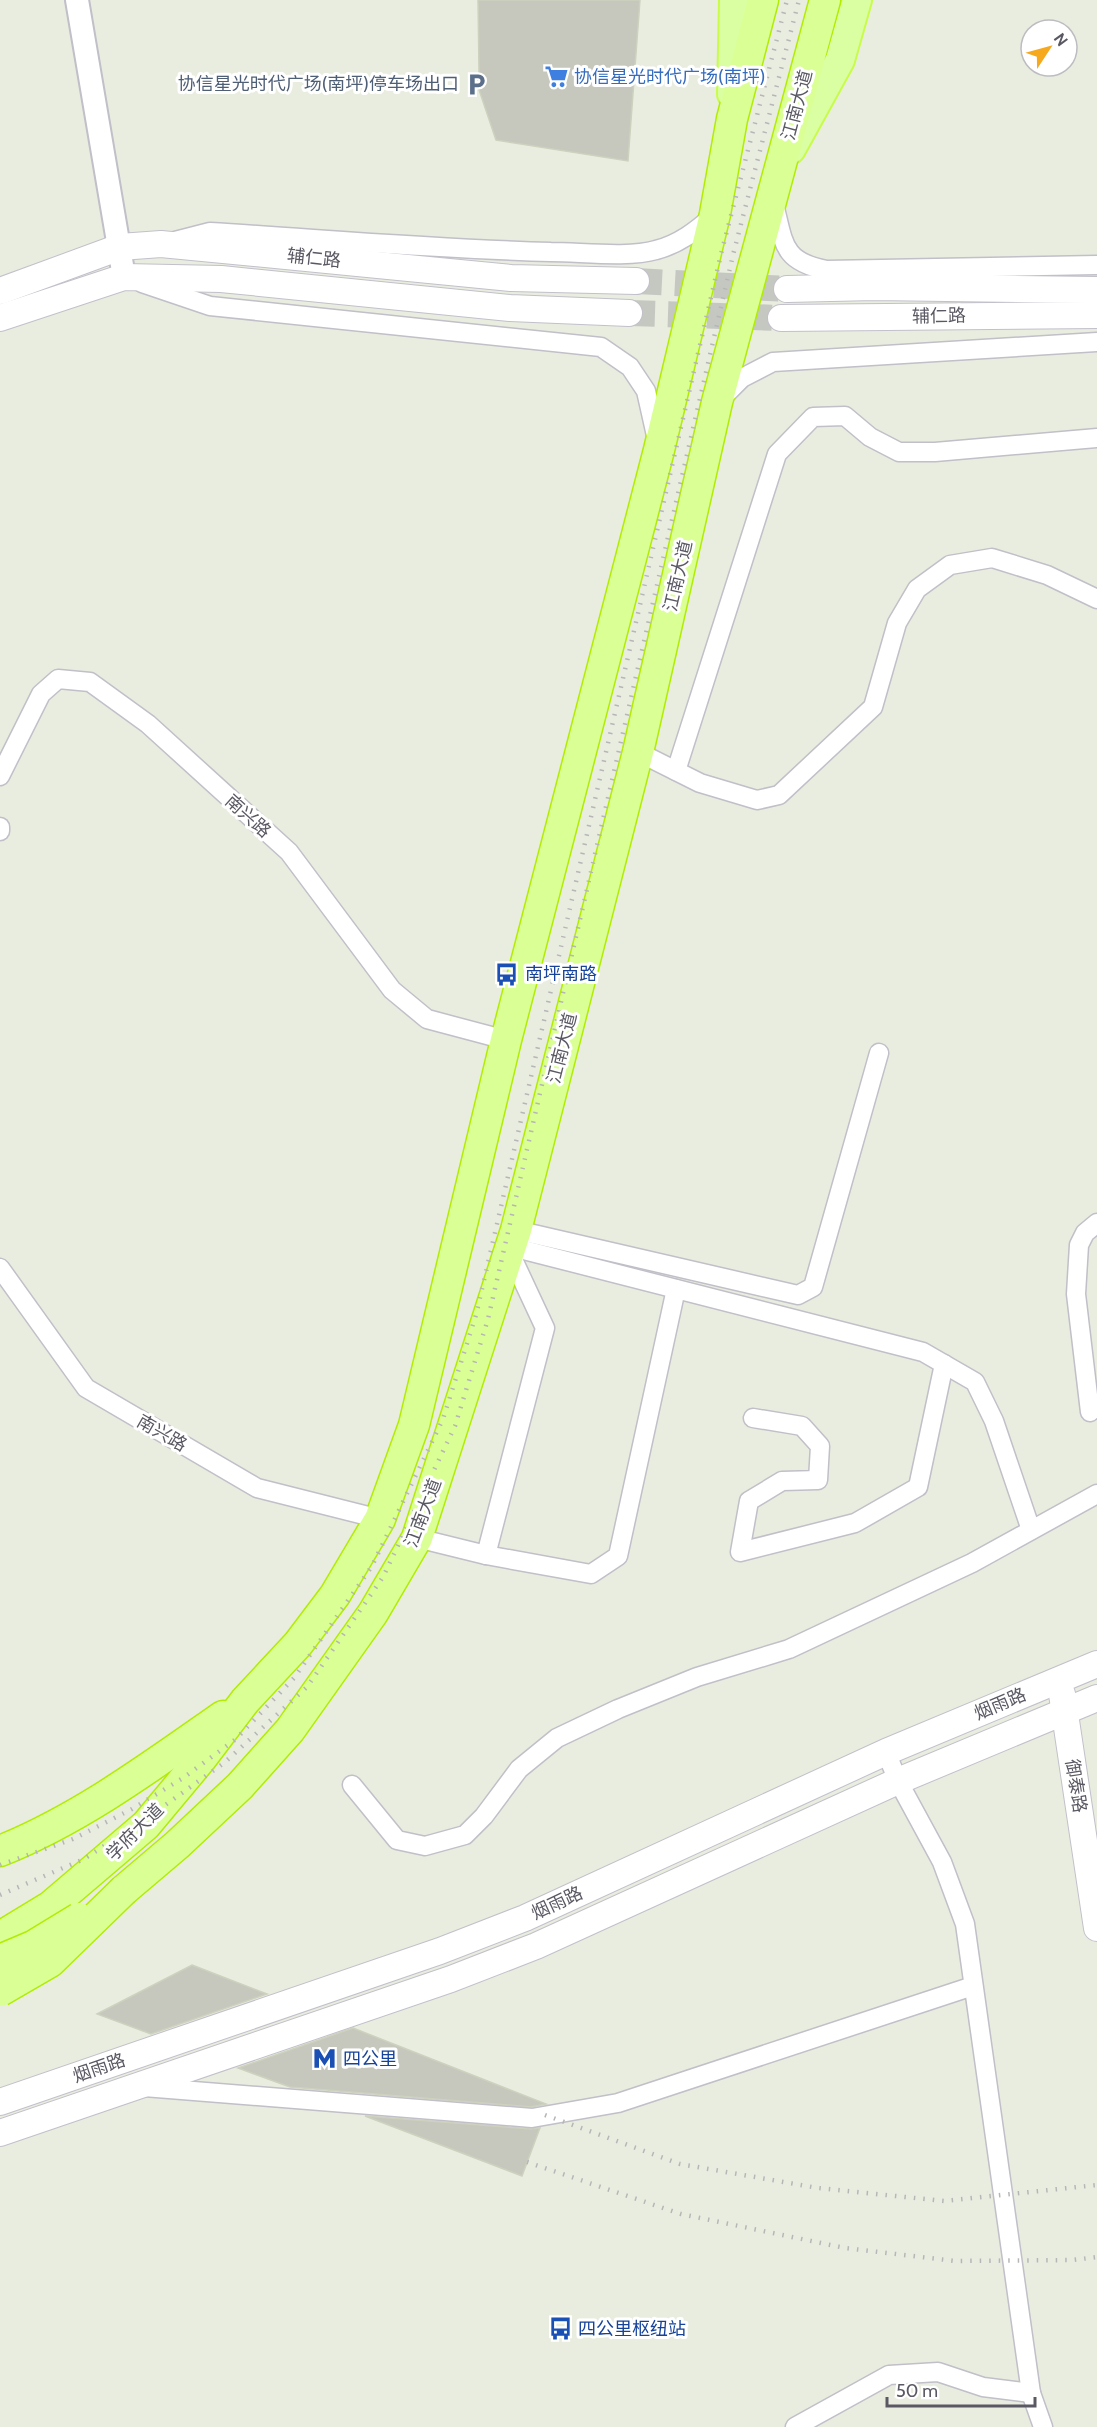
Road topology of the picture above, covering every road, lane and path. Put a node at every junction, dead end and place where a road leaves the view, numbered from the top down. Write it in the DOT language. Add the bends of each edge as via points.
graph roads {
  1 [pos="77,0"];
  2 [pos="734,0"];
  3 [pos="763,0"];
  4 [pos="825,0"];
  5 [pos="857,0"];
  6 [pos="732,119"];
  7 [pos="782,166"];
  8 [pos="773,200"];
  9 [pos="716,214"];
  10 [pos="161,244"];
  11 [pos="120,247"];
  12 [pos="1097,265"];
  13 [pos="124,277"];
  14 [pos="636,281"];
  15 [pos="788,289"];
  16 [pos="1097,290"];
  17 [pos="0,291"];
  18 [pos="629,313"];
  19 [pos="1097,315"];
  20 [pos="0,318"];
  21 [pos="780,318"];
  22 [pos="1097,342"];
  23 [pos="717,402"];
  24 [pos="1097,438"];
  25 [pos="659,450"];
  26 [pos="1097,600"];
  27 [pos="638,752"];
  28 [pos="676,771"];
  29 [pos="0,776"];
  30 [pos="506,1040"];
  31 [pos="879,1053"];
  32 [pos="1097,1223"];
  33 [pos="513,1243"];
  34 [pos="0,1268"];
  35 [pos="676,1289"];
  36 [pos="944,1364"];
  37 [pos="1090,1412"];
  38 [pos="753,1418"];
  39 [pos="1097,1494"];
  40 [pos="380,1519"];
  41 [pos="1031,1530"];
  42 [pos="417,1538"];
  43 [pos="486,1555"];
  44 [pos="1097,1664"];
  45 [pos="1060,1679"];
  46 [pos="1097,1698"];
  47 [pos="245,1701"];
  48 [pos="1064,1710"];
  49 [pos="886,1752"];
  50 [pos="898,1780"];
  51 [pos="352,1785"];
  52 [pos="0,1851"];
  53 [pos="124,1890"];
  54 [pos="1097,1928"];
  55 [pos="1,1944"];
  56 [pos="973,1986"];
  57 [pos="0,1991"];
  58 [pos="133,2086"];
  59 [pos="0,2102"];
  60 [pos="0,2133"];
  61 [pos="1030,2393"];
  62 [pos="795,2427"];
  63 [pos="1043,2427"];
  1 -- 11 [label="street"];
  2 -- 6 [label="main road"];
  3 -- 6 [label="highway"];
  4 -- 7 [label="highway, 江南大道"];
  5 -- 7 [label="main road" via="840,60"];
  6 -- 9 [label="highway"];
  7 -- 8 [label="highway, 江南大道"];
  8 -- 12 [label="street" via="783,243 806,266 827,270"];
  8 -- 23 [label="highway, 江南大道"];
  9 -- 10 [label="street" via="676,243 654,251 626,253 500,251 210,232"];
  9 -- 25 [label="highway"];
  10 -- 11 [label="main road, 辅仁路"];
  10 -- 14 [label="main road, 辅仁路" via="511,278"];
  11 -- 13 [label="street"];
  11 -- 17 [label="main road, 辅仁路"];
  13 -- 18 [label="main road, 辅仁路" via="221,279 510,308"];
  13 -- 20 [label="main road, 辅仁路"];
  13 -- 25 [label="street" via="210,306 601,347 630,367 646,391"];
  15 -- 16 [label="main road, 辅仁路" via="875,286"];
  19 -- 21 [label="main road, 辅仁路"];
  22 -- 23 [label="street" via="772,362 742,378"];
  23 -- 27 [label="highway, 江南大道"];
  24 -- 28 [label="street" via="899,452 870,437 845,416 813,417 777,454"];
  25 -- 30 [label="highway"];
  26 -- 28 [label="street" via="1047,575 992,558 950,566 917,589 897,623 873,708 779,795 757,800 700,783"];
  27 -- 28 [label="street"];
  27 -- 33 [label="highway, 江南大道"];
  29 -- 30 [label="street, 南兴路" via="40,694 58,678 90,682 148,724 289,852 392,990 427,1019"];
  30 -- 40 [label="highway" via="414,1425"];
  31 -- 33 [label="street" via="813,1287 798,1295"];
  32 -- 37 [label="street" via="1078,1245 1076,1294"];
  33 -- 35 [label="street"];
  33 -- 42 [label="highway, 江南大道"];
  33 -- 43 [label="street" via="546,1328"];
  34 -- 40 [label="street, 南兴路" via="86,1388 257,1488"];
  35 -- 36 [label="street" via="923,1352"];
  35 -- 43 [label="street" via="618,1556 591,1574"];
  36 -- 38 [label="street" via="918,1487 855,1523 740,1552 749,1501 782,1481 818,1479 820,1446 802,1426"];
  36 -- 41 [label="street" via="975,1382 994,1421"];
  39 -- 41 [label="street"];
  40 -- 47 [label="highway" via="335,1595 298,1644"];
  41 -- 51 [label="street" via="972,1563 789,1650 697,1677 556,1738 519,1769 465,1835 425,1846 397,1840"];
  42 -- 43 [label="street"];
  42 -- 53 [label="highway, 江南大道" via="361,1631 290,1730 240,1786"];
  44 -- 45 [label="main road, 烟雨路"];
  45 -- 48 [label="main road, 御泰路"];
  45 -- 49 [label="main road, 烟雨路"];
  46 -- 48 [label="main road, 烟雨路"];
  47 -- 52 [label="highway" via="95,1801 37,1836"];
  47 -- 55 [label="highway, 学府大道" via="146,1825"];
  48 -- 50 [label="main road, 烟雨路"];
  48 -- 54 [label="main road, 御泰路"];
  49 -- 50 [label="street"];
  49 -- 59 [label="main road, 烟雨路" via="525,1918 440,1951"];
  50 -- 56 [label="street" via="942,1862 965,1924"];
  50 -- 58 [label="main road, 烟雨路" via="536,1946 451,1979"];
  53 -- 55 [label="highway, 学府大道, bridge" via="33,1946"];
  53 -- 57 [label="highway, bridge" via="50,1962"];
  56 -- 58 [label="street" via="618,2103 532,2118"];
  56 -- 61 [label="street"];
  58 -- 60 [label="main road, 烟雨路"];
  61 -- 62 [label="street" via="983,2387 938,2372 889,2376"];
  61 -- 63 [label="street"];
}
